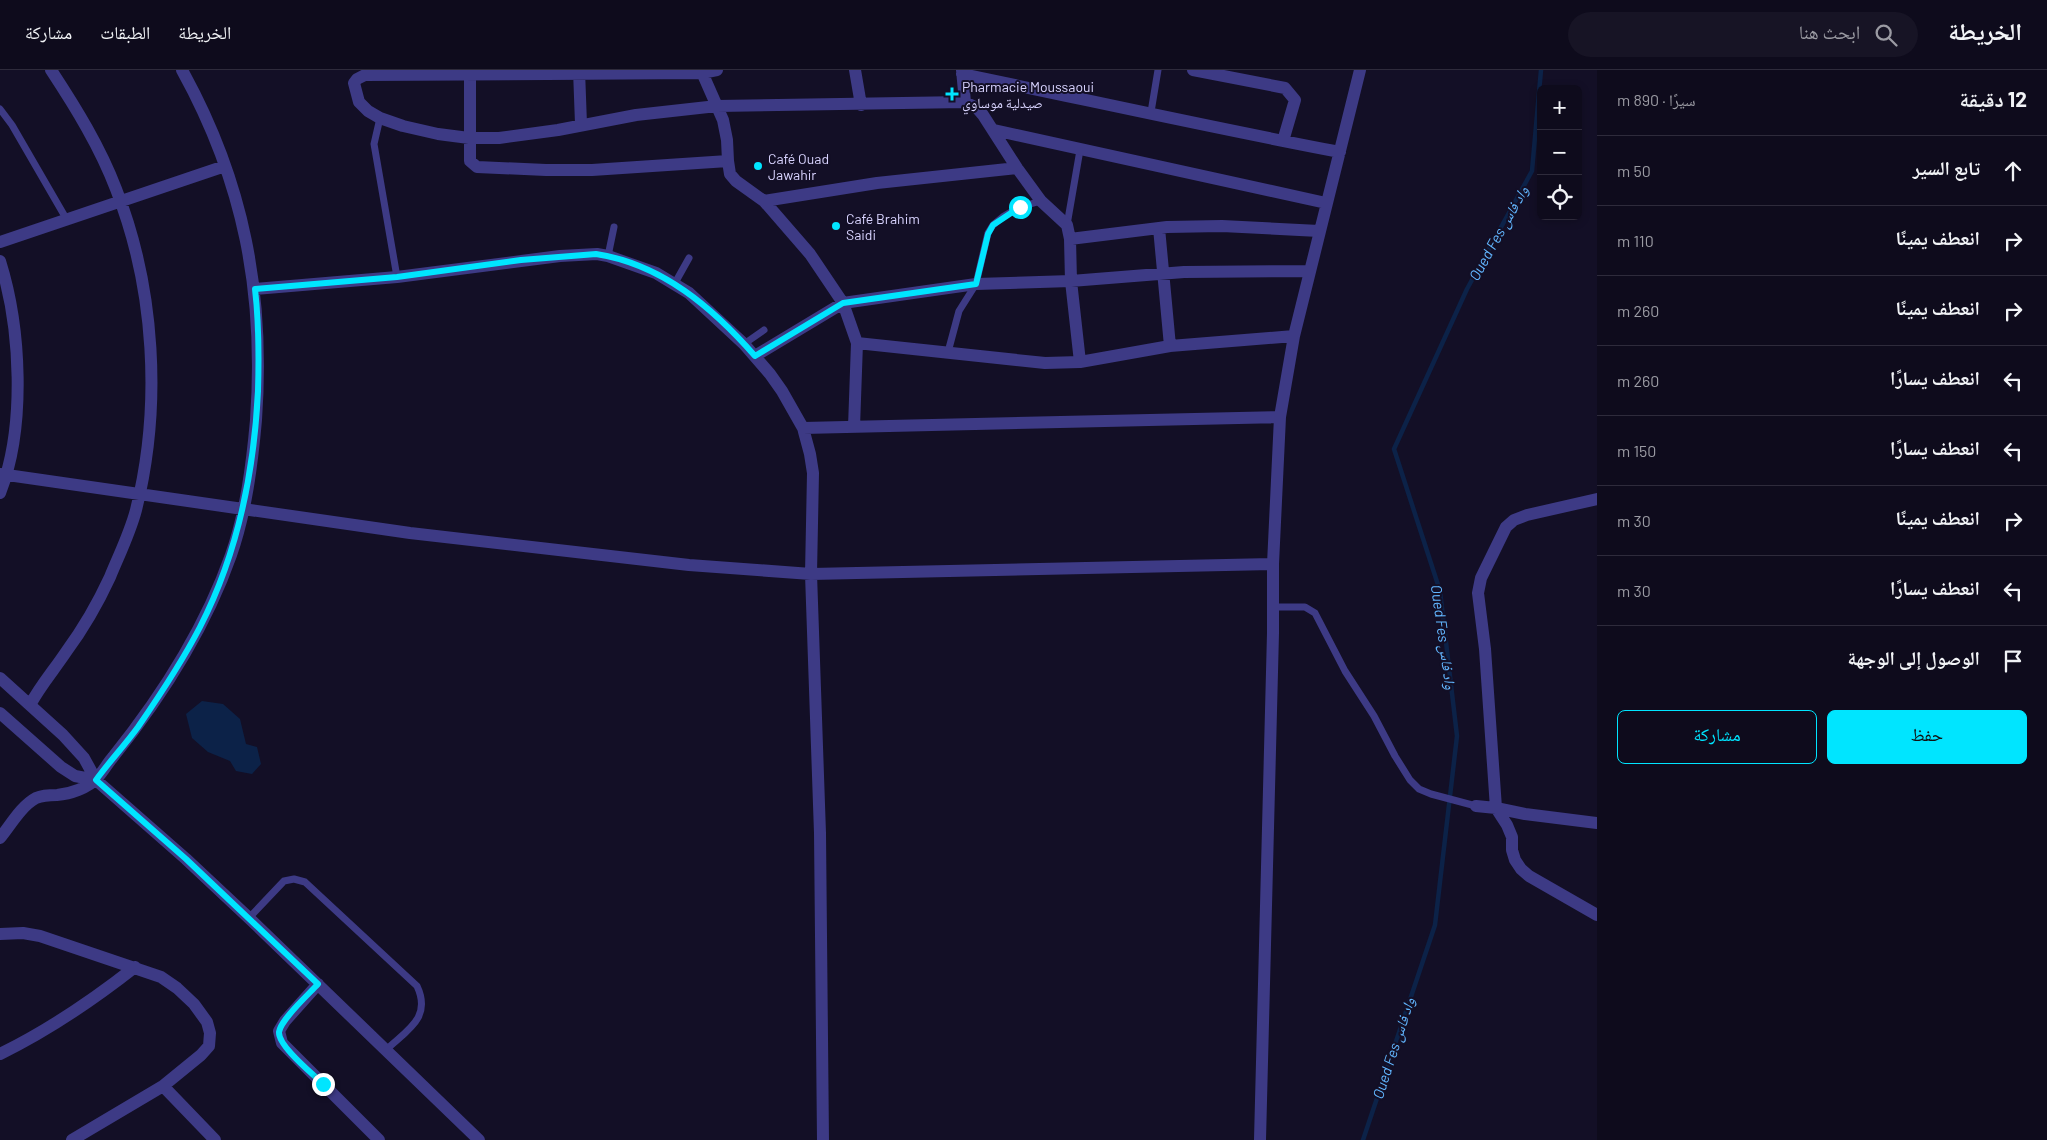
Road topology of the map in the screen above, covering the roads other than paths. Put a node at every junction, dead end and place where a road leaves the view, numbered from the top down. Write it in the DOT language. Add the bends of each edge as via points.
graph roads {
  1 [pos="51,70"];
  2 [pos="182,70"];
  3 [pos="717,70"];
  4 [pos="855,70"];
  5 [pos="1158,70"];
  6 [pos="1193,70"];
  7 [pos="1360,70"];
  8 [pos="470,72"];
  9 [pos="580,72"];
  10 [pos="701,72"];
  11 [pos="962,72"];
  12 [pos="965,102"];
  13 [pos="861,105"];
  14 [pos="717,106"];
  15 [pos="0,109"];
  16 [pos="1151,112"];
  17 [pos="380,118"];
  18 [pos="581,124"];
  19 [pos="994,130"];
  20 [pos="469,138"];
  21 [pos="1283,142"];
  22 [pos="1080,150"];
  23 [pos="1340,152"];
  24 [pos="728,161"];
  25 [pos="225,166"];
  26 [pos="1017,168"];
  27 [pos="764,201"];
  28 [pos="1041,201"];
  29 [pos="121,202"];
  30 [pos="1326,204"];
  31 [pos="67,220"];
  32 [pos="1066,225"];
  33 [pos="614,227"];
  34 [pos="1159,228"];
  35 [pos="1319,231"];
  36 [pos="1070,239"];
  37 [pos="0,242"];
  38 [pos="608,256"];
  39 [pos="689,258"];
  40 [pos="0,261"];
  41 [pos="1310,271"];
  42 [pos="1163,273"];
  43 [pos="397,277"];
  44 [pos="1071,281"];
  45 [pos="675,283"];
  46 [pos="976,284"];
  47 [pos="255,289"];
  48 [pos="843,303"];
  49 [pos="764,330"];
  50 [pos="1294,336"];
  51 [pos="857,343"];
  52 [pos="744,344"];
  53 [pos="1170,346"];
  54 [pos="948,352"];
  55 [pos="755,356"];
  56 [pos="1080,362"];
  57 [pos="1280,417"];
  58 [pos="854,427"];
  59 [pos="803,428"];
  60 [pos="3,475"];
  61 [pos="0,493"];
  62 [pos="139,493"];
  63 [pos="1597,499"];
  64 [pos="243,510"];
  65 [pos="1273,564"];
  66 [pos="811,574"];
  67 [pos="1273,607"];
  68 [pos="0,678"];
  69 [pos="30,705"];
  70 [pos="0,713"];
  71 [pos="96,780"];
  72 [pos="1476,806"];
  73 [pos="1496,808"];
  74 [pos="1597,823"];
  75 [pos="0,838"];
  76 [pos="1597,914"];
  77 [pos="249,918"];
  78 [pos="0,934"];
  79 [pos="135,967"];
  80 [pos="318,984"];
  81 [pos="386,1050"];
  82 [pos="0,1054"];
  83 [pos="163,1086"];
  84 [pos="74,1140"];
  85 [pos="215,1140"];
  86 [pos="379,1140"];
  87 [pos="479,1140"];
  88 [pos="823,1140"];
  89 [pos="1260,1140"];
  1 -- 29 [label="street" via="78,111 108,168"];
  2 -- 25 [label="street" via="205,113"];
  3 -- 10 [label="street"];
  4 -- 13 [label="street"];
  5 -- 16 [label="lane"];
  6 -- 21 [label="street" via="1284,88 1294,100"];
  7 -- 23 [label="street"];
  8 -- 9 [label="street"];
  8 -- 17 [label="street" via="361,76 354,83 359,102"];
  8 -- 20 [label="street"];
  9 -- 10 [label="street"];
  9 -- 18 [label="street"];
  10 -- 14 [label="street"];
  11 -- 12 [label="street"];
  11 -- 16 [label="street"];
  12 -- 13 [label="street"];
  12 -- 19 [label="street" via="977,108"];
  13 -- 14 [label="street"];
  14 -- 18 [label="street"];
  14 -- 24 [label="street" via="723,120"];
  15 -- 31 [label="lane" via="12,124"];
  16 -- 21 [label="street"];
  17 -- 20 [label="street" via="402,126"];
  17 -- 43 [label="lane" via="374,144"];
  18 -- 20 [label="street" via="499,138"];
  19 -- 22 [label="street"];
  19 -- 26 [label="street"];
  20 -- 24 [label="street" via="470,162 477,168 486,169 592,170"];
  21 -- 23 [label="street"];
  22 -- 30 [label="street"];
  22 -- 32 [label="lane"];
  23 -- 30 [label="street"];
  24 -- 27 [label="street" via="730,174"];
  25 -- 29 [label="street"];
  25 -- 47 [label="street" via="242,216"];
  26 -- 27 [label="street" via="877,183"];
  26 -- 28 [label="street"];
  27 -- 48 [label="street" via="810,254"];
  28 -- 32 [label="street"];
  28 -- 46 [label="lane" via="1020,207 993,225 982,250"];
  29 -- 31 [label="street"];
  29 -- 62 [label="street" via="140,272 150,349 148,427"];
  30 -- 35 [label="street"];
  31 -- 37 [label="street"];
  32 -- 36 [label="street"];
  33 -- 38 [label="lane"];
  34 -- 35 [label="street" via="1222,226"];
  34 -- 36 [label="street"];
  34 -- 42 [label="street"];
  35 -- 41 [label="street"];
  36 -- 44 [label="street"];
  38 -- 43 [label="street" via="560,256"];
  38 -- 45 [label="street"];
  39 -- 45 [label="lane"];
  40 -- 60 [label="street" via="18,364 16,428"];
  41 -- 42 [label="street"];
  41 -- 50 [label="street"];
  42 -- 44 [label="street"];
  42 -- 53 [label="street"];
  43 -- 47 [label="street"];
  44 -- 46 [label="street"];
  44 -- 56 [label="street"];
  45 -- 52 [label="street"];
  46 -- 48 [label="street"];
  46 -- 54 [label="lane" via="959,311"];
  47 -- 64 [label="street" via="257,410"];
  48 -- 51 [label="street"];
  48 -- 55 [label="street"];
  49 -- 52 [label="lane"];
  50 -- 53 [label="street"];
  50 -- 57 [label="street"];
  51 -- 54 [label="street"];
  51 -- 58 [label="street"];
  52 -- 55 [label="street"];
  53 -- 56 [label="street"];
  54 -- 56 [label="street" via="1045,363"];
  55 -- 59 [label="street" via="782,391"];
  57 -- 58 [label="street"];
  57 -- 65 [label="street"];
  58 -- 59 [label="street"];
  59 -- 66 [label="street" via="813,473"];
  60 -- 61 [label="street"];
  60 -- 62 [label="street"];
  62 -- 64 [label="street"];
  62 -- 69 [label="street" via="129,531 109,579 81,631 40,686"];
  63 -- 73 [label="street" via="1514,520 1506,527 1481,578 1478,600 1485,649"];
  64 -- 66 [label="street" via="410,534 689,565"];
  64 -- 71 [label="street" via="229,561 200,628 137,727"];
  65 -- 66 [label="street"];
  65 -- 67 [label="street"];
  66 -- 88 [label="street" via="820,833"];
  67 -- 72 [label="lane" via="1305,607 1315,613 1345,671 1410,780 1430,794"];
  67 -- 89 [label="street"];
  68 -- 69 [label="street"];
  69 -- 71 [label="street" via="64,735 84,758"];
  70 -- 71 [label="street" via="61,767 75,776"];
  71 -- 75 [label="street" via="73,792 34,799"];
  71 -- 77 [label="street"];
  72 -- 73 [label="street"];
  73 -- 74 [label="street"];
  73 -- 76 [label="street" via="1512,837 1512,850 1521,869"];
  77 -- 80 [label="street"];
  77 -- 81 [label="lane" via="284,881 305,882 417,986 423,998 418,1020"];
  78 -- 79 [label="street" via="40,936"];
  79 -- 82 [label="street" via="59,1022"];
  79 -- 83 [label="street" via="161,977 177,988 207,1022 210,1033 209,1046 202,1056"];
  80 -- 81 [label="street"];
  80 -- 86 [label="street" via="284,1021 279,1032 282,1043"];
  81 -- 87 [label="street"];
  83 -- 84 [label="street"];
  83 -- 85 [label="street"];
}
